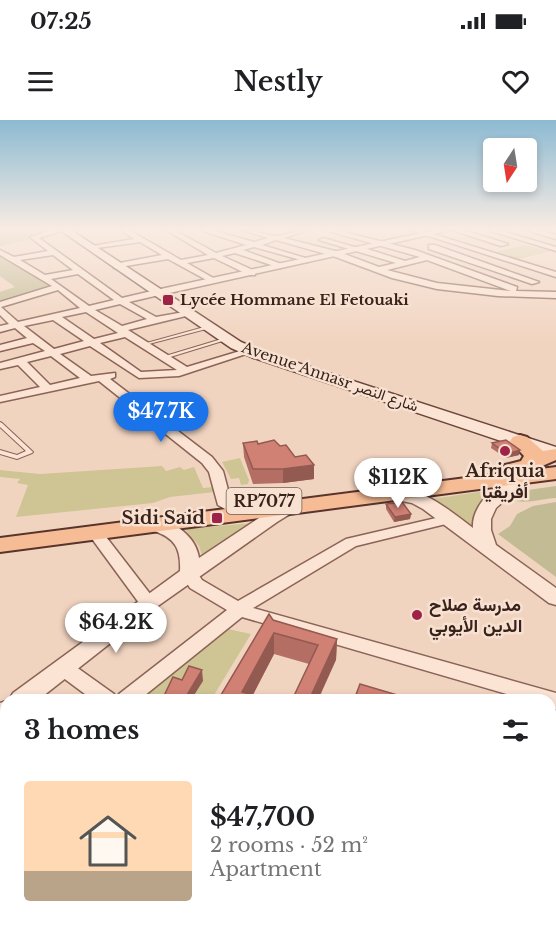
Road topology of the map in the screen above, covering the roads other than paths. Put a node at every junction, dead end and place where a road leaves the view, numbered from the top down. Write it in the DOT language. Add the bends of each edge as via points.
graph roads {
  1 [pos="28,268"];
  2 [pos="76,268"];
  3 [pos="125,268"];
  4 [pos="190,268"];
  5 [pos="241,268"];
  6 [pos="275,268"];
  7 [pos="370,268"];
  8 [pos="385,268"];
  9 [pos="443,268"];
  10 [pos="459,268"];
  11 [pos="491,268"];
  12 [pos="535,268"];
  13 [pos="438,269"];
  14 [pos="376,270"];
  15 [pos="80,271"];
  16 [pos="427,272"];
  17 [pos="252,273"];
  18 [pos="555,274"];
  19 [pos="44,278"];
  20 [pos="405,278"];
  21 [pos="212,281"];
  22 [pos="492,281"];
  23 [pos="535,282"];
  24 [pos="59,287"];
  25 [pos="513,289"];
  26 [pos="462,290"];
  27 [pos="161,292"];
  28 [pos="530,295"];
  29 [pos="556,295"];
  30 [pos="27,297"];
  31 [pos="119,300"];
  32 [pos="0,305"];
  33 [pos="88,308"];
  34 [pos="0,310"];
  35 [pos="45,312"];
  36 [pos="187,313"];
  37 [pos="155,320"];
  38 [pos="16,325"];
  39 [pos="208,327"];
  40 [pos="0,329"];
  41 [pos="125,331"];
  42 [pos="35,339"];
  43 [pos="227,339"];
  44 [pos="92,342"];
  45 [pos="145,344"];
  46 [pos="0,348"];
  47 [pos="250,351"];
  48 [pos="52,352"];
  49 [pos="165,357"];
  50 [pos="20,361"];
  51 [pos="0,366"];
  52 [pos="130,371"];
  53 [pos="186,371"];
  54 [pos="102,378"];
  55 [pos="89,380"];
  56 [pos="48,389"];
  57 [pos="1,397"];
  58 [pos="0,424"];
  59 [pos="520,441"];
  60 [pos="0,452"];
  61 [pos="555,454"];
  62 [pos="526,471"];
  63 [pos="396,495"];
  64 [pos="225,505"];
  65 [pos="289,509"];
  66 [pos="449,519"];
  67 [pos="151,525"];
  68 [pos="0,532"];
  69 [pos="95,532"];
  70 [pos="0,545"];
  71 [pos="488,548"];
  72 [pos="190,574"];
  73 [pos="556,598"];
  74 [pos="148,603"];
  75 [pos="239,610"];
  76 [pos="65,669"];
  77 [pos="30,694"];
  78 [pos="99,694"];
  79 [pos="134,694"];
  80 [pos="532,694"];
  1 -- 19 [label="street"];
  2 -- 15 [label="street"];
  3 -- 27 [label="main road, Avenue Annasr شارع النصر"];
  4 -- 21 [label="street"];
  5 -- 17 [label="street"];
  6 -- 17 [label="street"];
  7 -- 14 [label="street"];
  8 -- 14 [label="street"];
  9 -- 13 [label="street"];
  10 -- 22 [label="street"];
  11 -- 23 [label="street"];
  12 -- 18 [label="street"];
  14 -- 20 [label="street"];
  15 -- 19 [label="street"];
  15 -- 31 [label="street"];
  16 -- 20 [label="street"];
  17 -- 21 [label="street"];
  18 -- 23 [label="street"];
  19 -- 24 [label="street"];
  20 -- 26 [label="street"];
  21 -- 27 [label="street"];
  22 -- 25 [label="street"];
  22 -- 26 [label="street"];
  23 -- 25 [label="street"];
  24 -- 30 [label="street"];
  24 -- 33 [label="street"];
  25 -- 28 [label="street"];
  26 -- 28 [label="street"];
  27 -- 31 [label="street"];
  27 -- 36 [label="main road, Avenue Annasr شارع النصر"];
  27 -- 61 [label="main road, Avenue Annasr شارع النصر" via="264,350 506,428"];
  28 -- 29 [label="street"];
  30 -- 32 [label="street"];
  30 -- 35 [label="street"];
  31 -- 33 [label="street"];
  31 -- 37 [label="street"];
  33 -- 35 [label="street"];
  33 -- 41 [label="street"];
  34 -- 38 [label="street"];
  35 -- 38 [label="street"];
  35 -- 44 [label="street"];
  36 -- 37 [label="street"];
  36 -- 39 [label="main road, Avenue Annasr شارع النصر"];
  37 -- 41 [label="street"];
  38 -- 40 [label="street"];
  38 -- 42 [label="street"];
  39 -- 43 [label="main road, Avenue Annasr شارع النصر"];
  39 -- 45 [label="lane"];
  41 -- 44 [label="street"];
  41 -- 45 [label="street"];
  42 -- 46 [label="street"];
  42 -- 48 [label="street"];
  43 -- 47 [label="main road, Avenue Annasr شارع النصر"];
  43 -- 49 [label="lane"];
  44 -- 48 [label="street"];
  44 -- 52 [label="street"];
  45 -- 49 [label="street"];
  47 -- 53 [label="street"];
  47 -- 59 [label="main road, Avenue Annasr شارع النصر"];
  48 -- 50 [label="street"];
  48 -- 55 [label="street"];
  49 -- 53 [label="street"];
  50 -- 51 [label="street"];
  50 -- 56 [label="street"];
  52 -- 53 [label="street" via="146,375"];
  52 -- 54 [label="street"];
  54 -- 55 [label="street"];
  54 -- 64 [label="street" via="207,460 216,471"];
  55 -- 56 [label="street"];
  56 -- 57 [label="street"];
  58 -- 60 [label="lane" via="30,452 17,457"];
  59 -- 61 [label="main road, Avenue Annasr شارع النصر"];
  59 -- 62 [label="main road" via="533,451"];
  61 -- 62 [label="main road, RP7077"];
  62 -- 63 [label="main road, RP7077"];
  62 -- 64 [label="main road, RP7077"];
  62 -- 71 [label="street" via="486,511 482,521"];
  63 -- 65 [label="main road, RP7077"];
  63 -- 66 [label="street" via="422,501"];
  64 -- 68 [label="main road, RP7077"];
  65 -- 67 [label="main road, RP7077"];
  65 -- 72 [label="street"];
  66 -- 71 [label="street"];
  66 -- 75 [label="street" via="351,542"];
  67 -- 69 [label="main road, RP7077"];
  67 -- 72 [label="street" via="184,540 191,558"];
  69 -- 70 [label="main road, RP7077"];
  69 -- 74 [label="street"];
  71 -- 73 [label="street"];
  72 -- 74 [label="street"];
  72 -- 75 [label="street" via="196,584"];
  74 -- 76 [label="street"];
  75 -- 79 [label="street"];
  75 -- 80 [label="street"];
  76 -- 77 [label="street"];
  76 -- 78 [label="street"];
}
